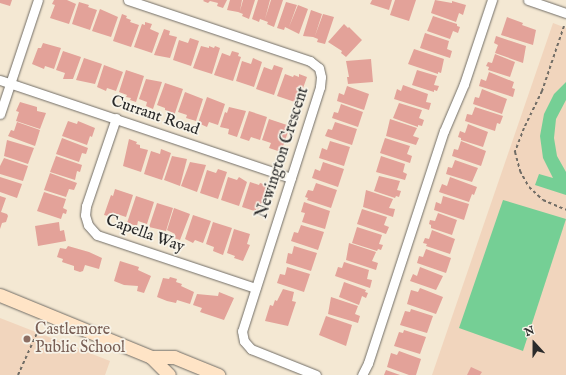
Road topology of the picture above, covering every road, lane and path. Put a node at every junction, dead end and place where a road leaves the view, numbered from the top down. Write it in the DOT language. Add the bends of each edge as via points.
graph roads {
  1 [pos="38,0"];
  2 [pos="128,0"];
  3 [pos="492,0"];
  4 [pos="528,0"];
  5 [pos="566,13"];
  6 [pos="564,26"];
  7 [pos="0,80"];
  8 [pos="10,83"];
  9 [pos="0,114"];
  10 [pos="116,118"];
  11 [pos="291,178"];
  12 [pos="566,210"];
  13 [pos="255,288"];
  14 [pos="0,295"];
  15 [pos="37,333"];
  16 [pos="151,358"];
  17 [pos="18,375"];
  18 [pos="169,375"];
  19 [pos="218,375"];
  20 [pos="316,375"];
  21 [pos="362,375"];
  1 -- 8 [label="street"];
  2 -- 11 [label="street, Newington Crescent" via="310,61 319,68 320,87"];
  3 -- 21 [label="street" via="464,84 444,131"];
  4 -- 5 [label="street"];
  6 -- 12 [label="path" via="542,91 515,152 520,171 529,187 543,200"];
  7 -- 8 [label="street, Currant Road"];
  8 -- 9 [label="street"];
  8 -- 10 [label="street, Currant Road"];
  10 -- 11 [label="street, Currant Road"];
  10 -- 13 [label="street, Capella Way" via="86,206 84,215 88,225 97,235"];
  11 -- 13 [label="street, Newington Crescent"];
  13 -- 20 [label="street, Newington Crescent" via="242,331 244,341 251,349"];
  14 -- 16 [label="main road"];
  15 -- 17 [label="path"];
  16 -- 18 [label="main road"];
  16 -- 19 [label="main road" via="174,357"];
}
